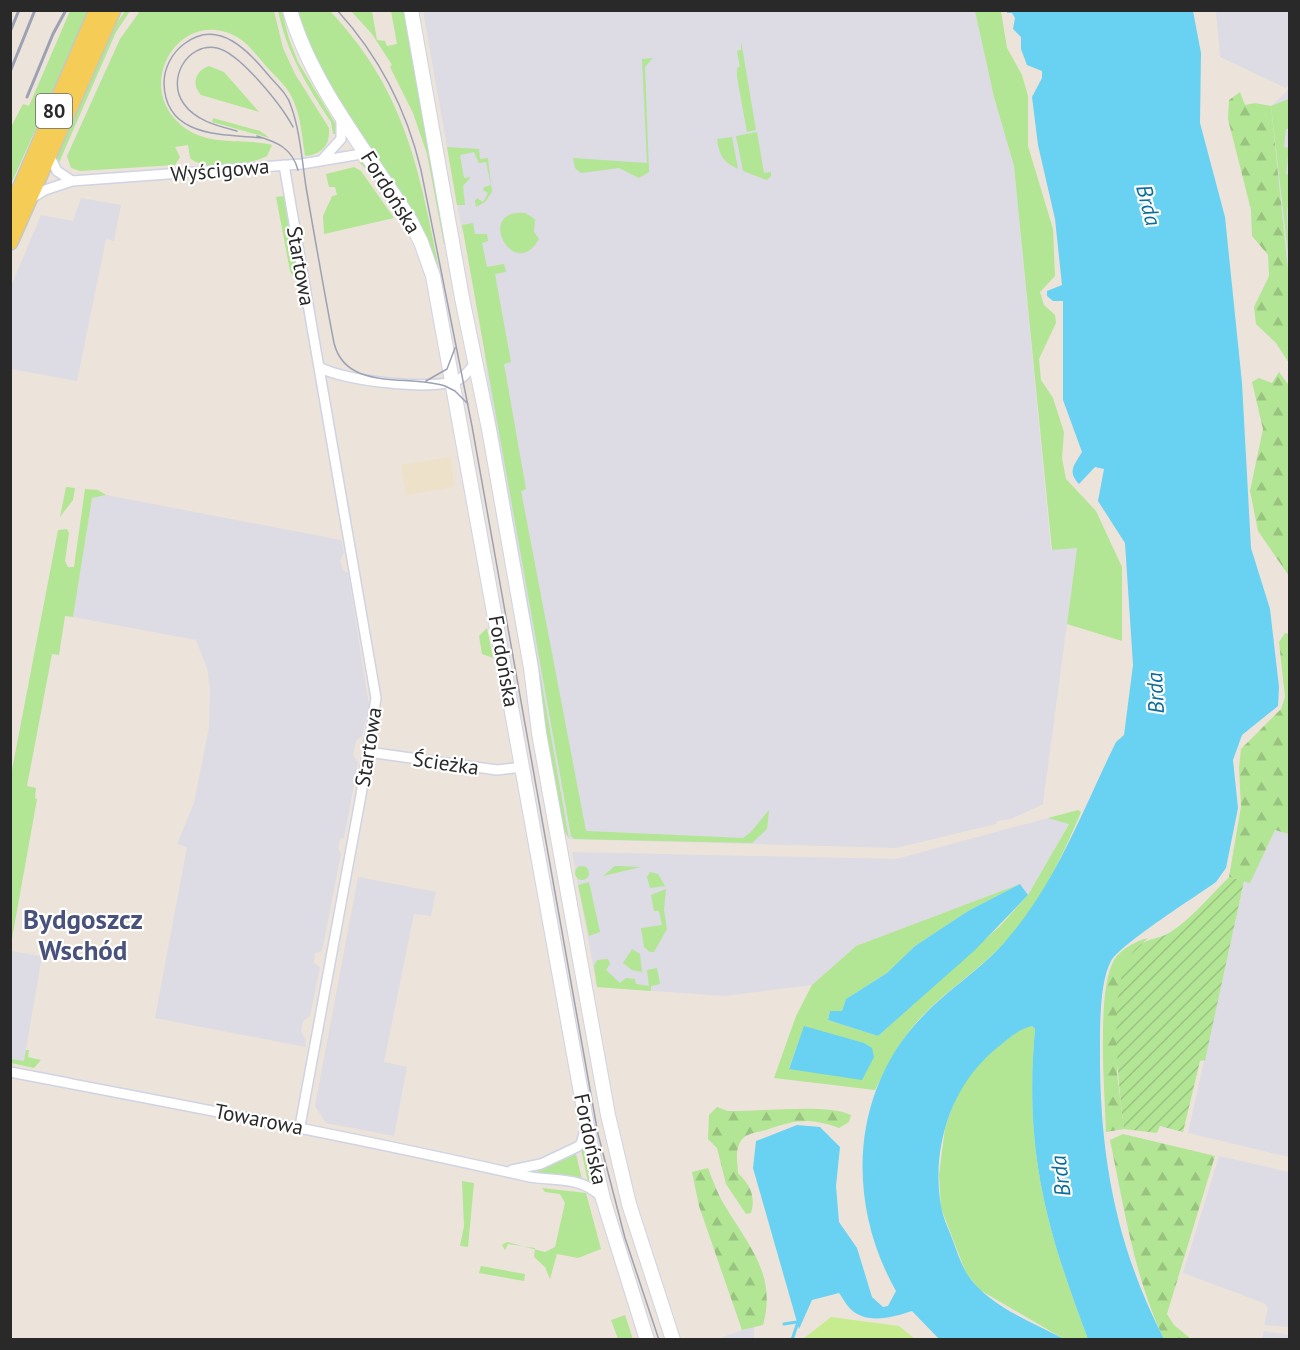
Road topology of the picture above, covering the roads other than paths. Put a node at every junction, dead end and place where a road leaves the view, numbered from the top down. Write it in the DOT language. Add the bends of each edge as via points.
graph roads {
  1 [pos="97,10"];
  2 [pos="113,10"];
  3 [pos="290,10"];
  4 [pos="411,10"];
  5 [pos="339,109"];
  6 [pos="367,153"];
  7 [pos="49,154"];
  8 [pos="321,161"];
  9 [pos="284,165"];
  10 [pos="72,181"];
  11 [pos="28,202"];
  12 [pos="10,212"];
  13 [pos="10,242"];
  14 [pos="475,363"];
  15 [pos="319,367"];
  16 [pos="453,381"];
  17 [pos="368,752"];
  18 [pos="523,767"];
  19 [pos="10,1072"];
  20 [pos="586,1122"];
  21 [pos="300,1126"];
  22 [pos="507,1171"];
  23 [pos="603,1199"];
  24 [pos="647,1340"];
  25 [pos="673,1340"];
  1 -- 12 [label="main road, 80"];
  2 -- 7 [label="main road, 80"];
  3 -- 5 [label="main road, Fordońska" via="302,48"];
  4 -- 14 [label="main road, Fordońska"];
  5 -- 6 [label="main road, Fordońska"];
  5 -- 8 [label="street" via="341,139"];
  6 -- 8 [label="street, Wyścigowa"];
  6 -- 16 [label="main road, Fordońska" via="410,220 429,262"];
  7 -- 10 [label="street" via="57,171"];
  7 -- 11 [label="main road, 80"];
  8 -- 9 [label="street, Wyścigowa"];
  9 -- 10 [label="street, Wyścigowa"];
  9 -- 15 [label="street, Startowa"];
  10 -- 11 [label="street, Wyścigowa" via="45,190"];
  11 -- 13 [label="main road, 80"];
  14 -- 16 [label="street" via="465,376"];
  14 -- 25 [label="main road, Fordońska" via="608,1115 629,1204"];
  15 -- 16 [label="street" via="338,376 424,385"];
  15 -- 17 [label="street, Startowa" via="376,698"];
  16 -- 18 [label="main road, Fordońska"];
  17 -- 18 [label="street, Ścieżka" via="497,770"];
  17 -- 21 [label="street, Startowa"];
  18 -- 20 [label="main road, Fordońska"];
  19 -- 21 [label="street, Towarowa"];
  20 -- 22 [label="street, Towarowa" via="584,1138 577,1147 541,1164"];
  20 -- 23 [label="main road, Fordońska"];
  21 -- 22 [label="street, Towarowa"];
  22 -- 23 [label="street, Towarowa" via="586,1184"];
  23 -- 24 [label="main road, Fordońska"];
}
